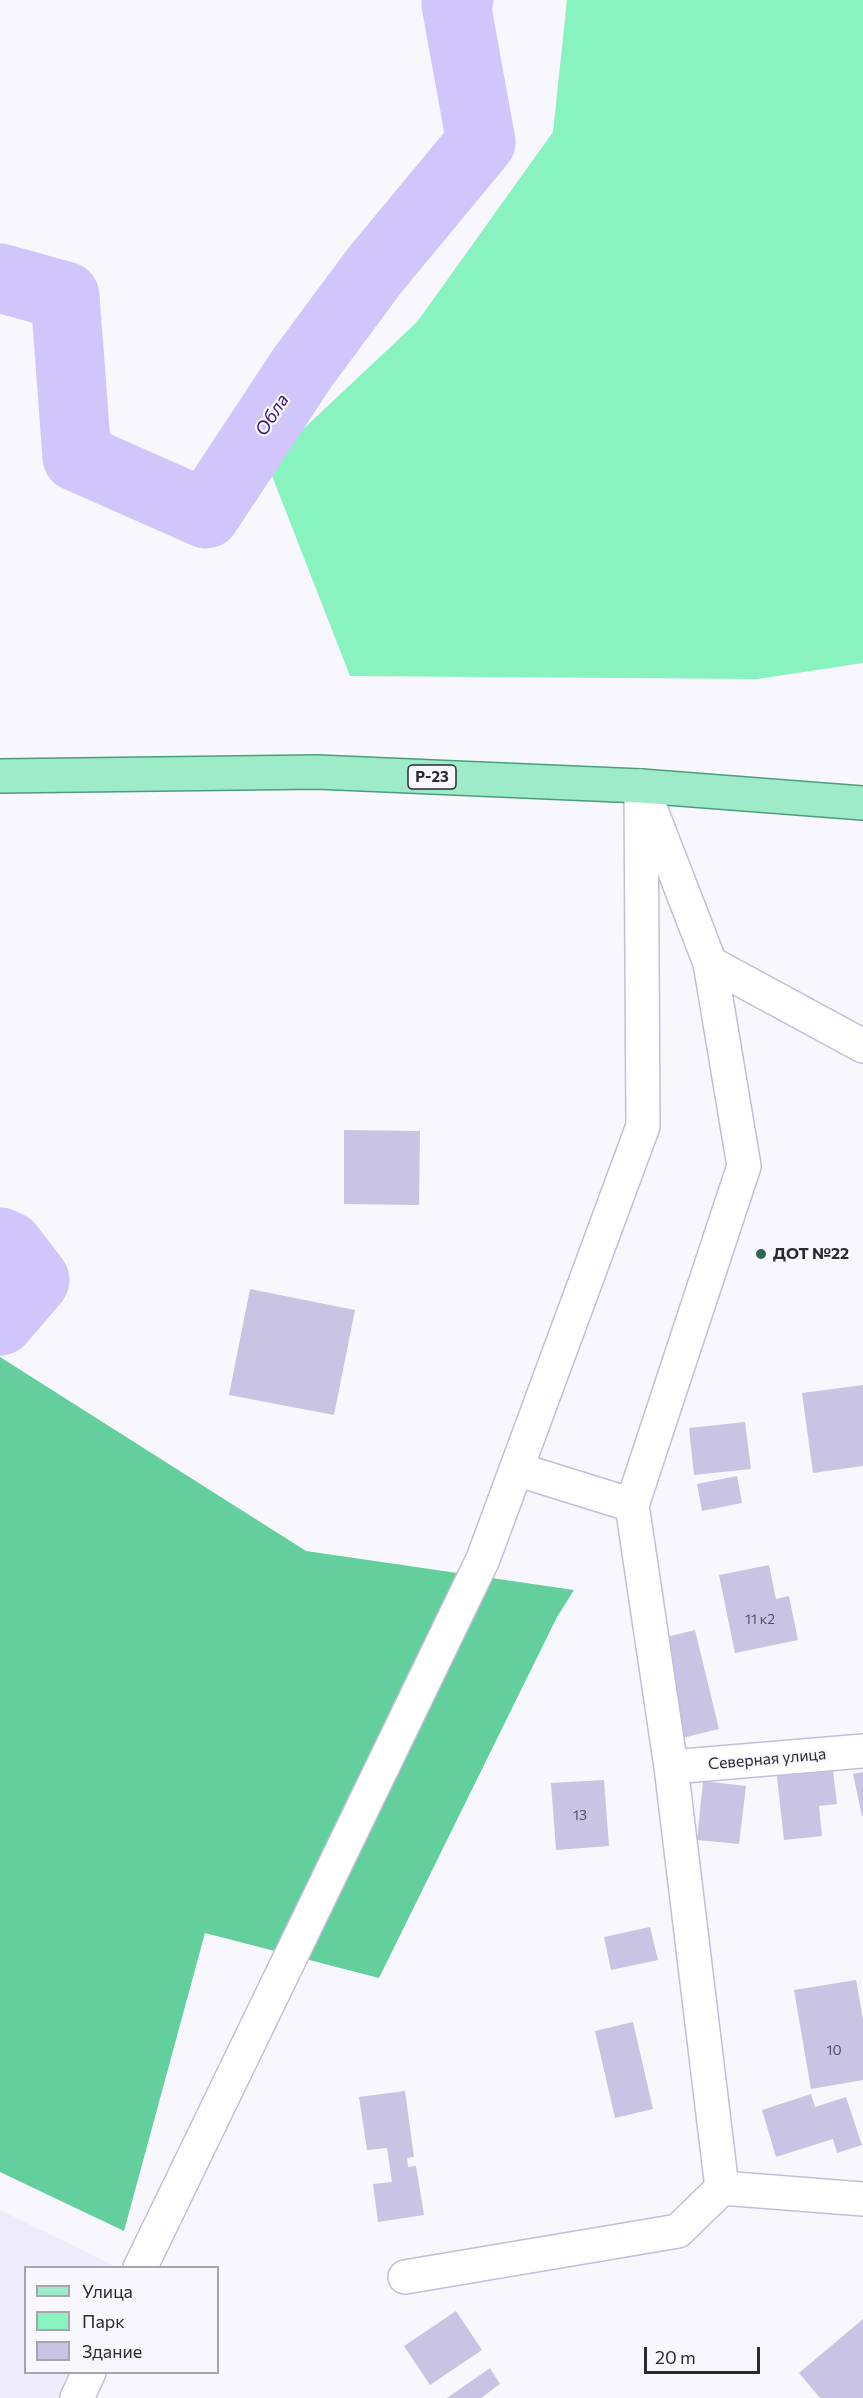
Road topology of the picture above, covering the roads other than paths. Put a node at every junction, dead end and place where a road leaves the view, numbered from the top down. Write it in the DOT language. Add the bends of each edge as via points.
graph roads {
  1 [pos="0,776"];
  2 [pos="641,786"];
  3 [pos="863,803"];
  4 [pos="710,963"];
  5 [pos="863,1046"];
  6 [pos="516,1469"];
  7 [pos="632,1505"];
  8 [pos="863,1751"];
  9 [pos="671,1767"];
  10 [pos="722,2188"];
  11 [pos="863,2199"];
  12 [pos="141,2266"];
  13 [pos="405,2277"];
  14 [pos="89,2374"];
  15 [pos="77,2398"];
  1 -- 2 [label="main road, Р-23" via="317,772"];
  2 -- 3 [label="main road, Р-23"];
  2 -- 4 [label="street"];
  2 -- 6 [label="street" via="643,1126"];
  4 -- 5 [label="street"];
  4 -- 7 [label="street" via="744,1166"];
  6 -- 7 [label="street"];
  6 -- 12 [label="street" via="483,1559"];
  7 -- 9 [label="street"];
  8 -- 9 [label="street, Северная улица"];
  9 -- 10 [label="street"];
  10 -- 11 [label="street"];
  10 -- 13 [label="street" via="678,2231"];
  14 -- 15 [label="street"];
}
